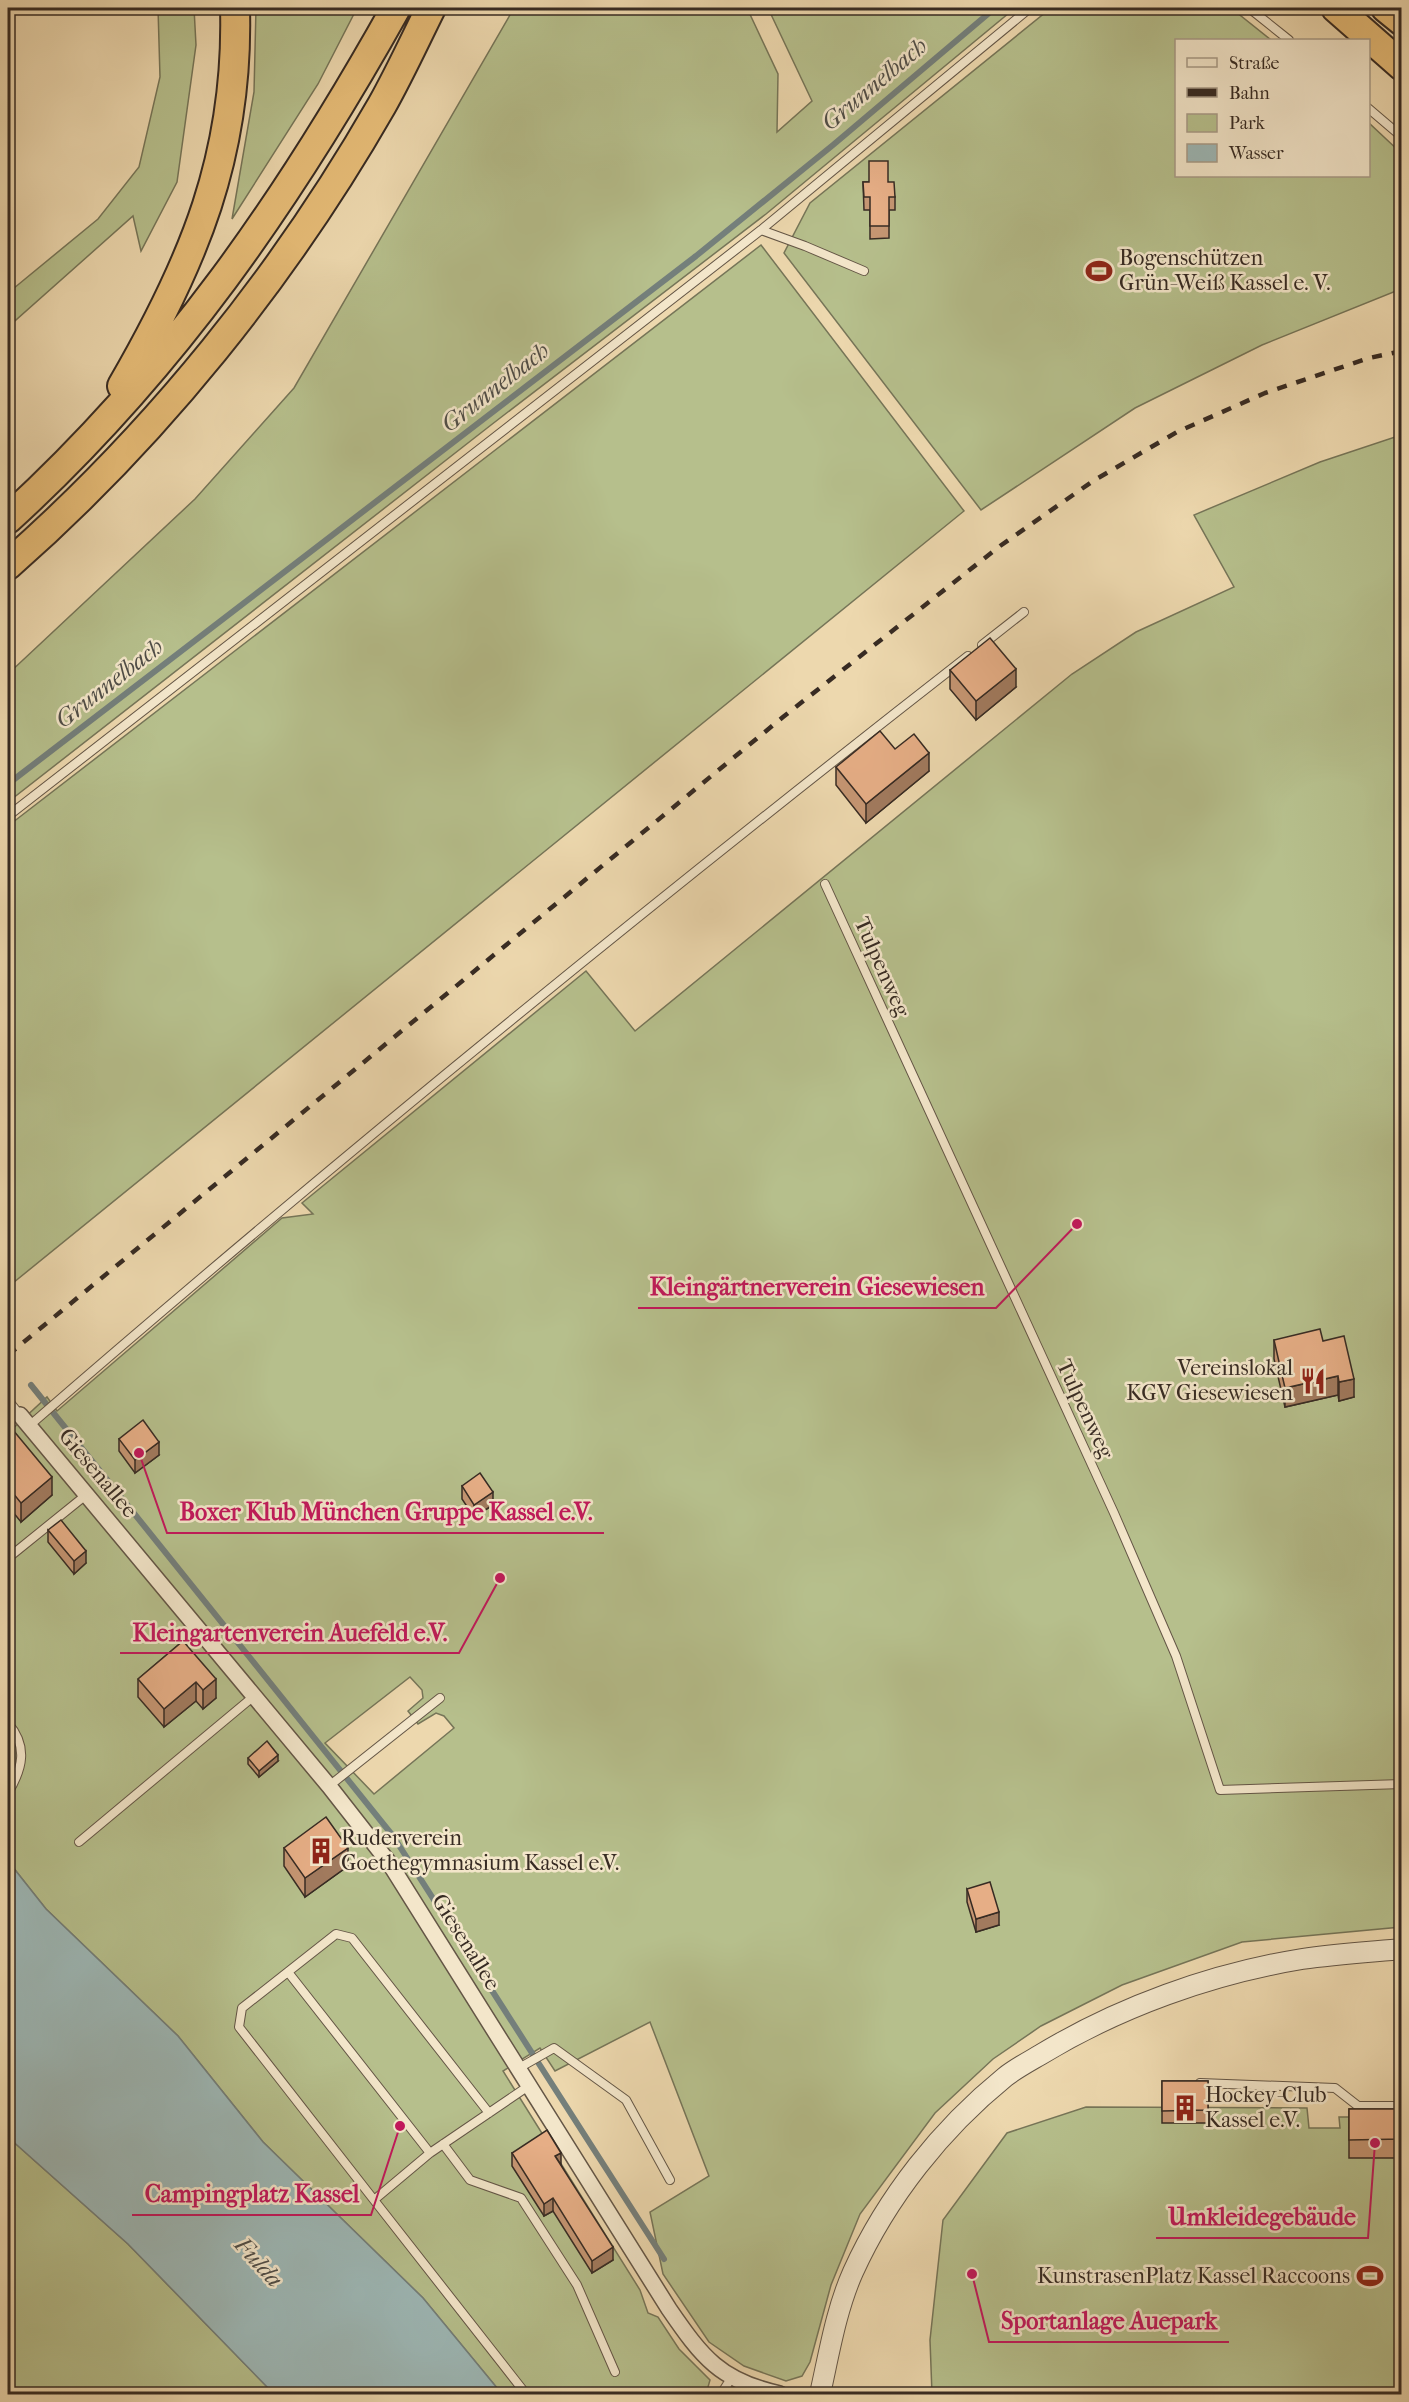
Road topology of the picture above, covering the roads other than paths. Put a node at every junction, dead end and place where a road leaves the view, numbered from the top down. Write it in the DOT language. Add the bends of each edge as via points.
graph roads {
  1 [pos="235,8"];
  2 [pos="396,8"];
  3 [pos="431,8"];
  4 [pos="1030,8"];
  5 [pos="1249,8"];
  6 [pos="1336,8"];
  7 [pos="1386,8"];
  8 [pos="1401,21"];
  9 [pos="1288,39"];
  10 [pos="1401,66"];
  11 [pos="1370,110"];
  12 [pos="1401,137"];
  13 [pos="761,230"];
  14 [pos="864,272"];
  15 [pos="94,434"];
  16 [pos="8,519"];
  17 [pos="8,565"];
  18 [pos="1024,612"];
  19 [pos="8,816"];
  20 [pos="825,884"];
  21 [pos="8,1400"];
  22 [pos="24,1420"];
  23 [pos="86,1495"];
  24 [pos="8,1558"];
  25 [pos="254,1696"];
  26 [pos="440,1698"];
  27 [pos="8,1723"];
  28 [pos="334,1782"];
  29 [pos="1401,1784"];
  30 [pos="8,1793"];
  31 [pos="79,1842"];
  32 [pos="1401,1949"];
  33 [pos="288,1972"];
  34 [pos="524,2065"];
  35 [pos="1195,2083"];
  36 [pos="530,2085"];
  37 [pos="1401,2106"];
  38 [pos="489,2113"];
  39 [pos="442,2144"];
  40 [pos="430,2153"];
  41 [pos="670,2180"];
  42 [pos="374,2200"];
  43 [pos="615,2372"];
  44 [pos="732,2377"];
  45 [pos="526,2394"];
  46 [pos="721,2394"];
  47 [pos="780,2394"];
  48 [pos="820,2394"];
  1 -- 15 [label="highway" via="233,85 223,153 207,211 160,319"];
  2 -- 15 [label="highway" via="339,110 234,268 178,340"];
  3 -- 17 [label="highway" via="382,104 296,243 190,380 54,525"];
  4 -- 13 [label="lane"];
  5 -- 9 [label="lane"];
  6 -- 10 [label="highway"];
  7 -- 8 [label="highway"];
  11 -- 12 [label="lane"];
  13 -- 14 [label="lane"];
  13 -- 19 [label="lane"];
  15 -- 16 [label="highway"];
  18 -- 22 [label="lane" via="817,774 299,1194 42,1414"];
  20 -- 29 [label="lane, Tulpenweg" via="1114,1513 1176,1656 1220,1790"];
  21 -- 22 [label="lane, Giesenallee"];
  22 -- 23 [label="street, Giesenallee"];
  23 -- 24 [label="lane"];
  23 -- 25 [label="street, Giesenallee"];
  25 -- 28 [label="street, Giesenallee"];
  25 -- 31 [label="lane"];
  26 -- 28 [label="lane"];
  27 -- 30 [label="lane" via="23,1755"];
  28 -- 34 [label="street, Giesenallee"];
  32 -- 48 [label="street" via="1301,1959 1201,1983 1137,2006 1068,2038 1006,2076 940,2139 888,2206 853,2273"];
  33 -- 38 [label="lane" via="336,1935 352,1938"];
  33 -- 40 [label="lane"];
  33 -- 42 [label="lane" via="242,2008 239,2027"];
  34 -- 36 [label="street, Giesenallee"];
  34 -- 41 [label="lane" via="554,2048 626,2100"];
  35 -- 37 [label="lane" via="1335,2088 1358,2106"];
  36 -- 38 [label="lane"];
  36 -- 44 [label="street, Giesenallee" via="675,2318 699,2352"];
  38 -- 39 [label="lane"];
  39 -- 40 [label="lane"];
  39 -- 43 [label="lane" via="470,2180 521,2198 577,2285"];
  40 -- 42 [label="lane"];
  42 -- 45 [label="lane"];
  44 -- 46 [label="lane"];
  44 -- 47 [label="street, Giesenallee" via="756,2389"];
}
